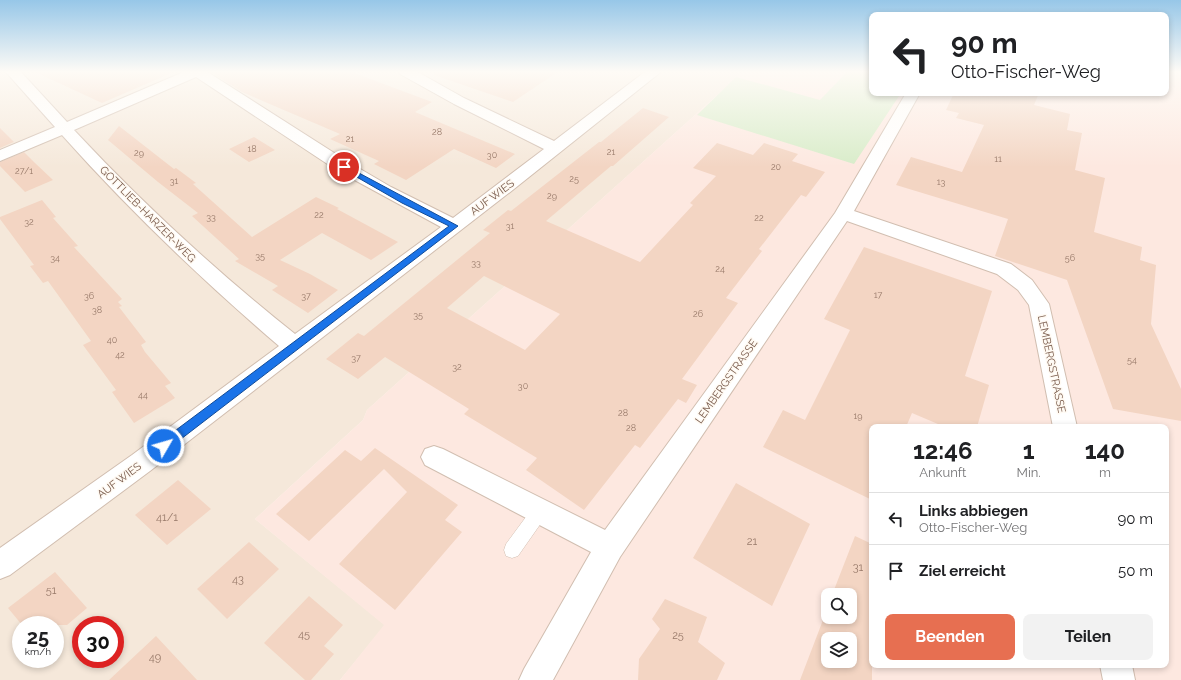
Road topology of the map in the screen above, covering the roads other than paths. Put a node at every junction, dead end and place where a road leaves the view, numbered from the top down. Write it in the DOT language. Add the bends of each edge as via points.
graph roads {
  1 [pos="41,103"];
  2 [pos="124,103"];
  3 [pos="248,103"];
  4 [pos="463,103"];
  5 [pos="614,103"];
  6 [pos="907,103"];
  7 [pos="64,128"];
  8 [pos="555,148"];
  9 [pos="0,156"];
  10 [pos="843,214"];
  11 [pos="454,226"];
  12 [pos="294,346"];
  13 [pos="1064,424"];
  14 [pos="434,457"];
  15 [pos="540,511"];
  16 [pos="610,547"];
  17 [pos="512,550"];
  18 [pos="0,566"];
  19 [pos="1117,668"];
  20 [pos="535,680"];
  21 [pos="1119,680"];
  1 -- 7 [label="street, GOTTLIEB-HARZER-WEG"];
  2 -- 7 [label="street"];
  3 -- 11 [label="street" via="344,167"];
  4 -- 8 [label="street"];
  5 -- 8 [label="street, AUF WIES"];
  6 -- 10 [label="street, LEMBERGSTRASSE"];
  7 -- 9 [label="street"];
  7 -- 12 [label="street, GOTTLIEB-HARZER-WEG" via="188,254"];
  8 -- 11 [label="street, AUF WIES"];
  10 -- 13 [label="street, LEMBERGSTRASSE" via="981,260 1004,269 1025,285 1039,304"];
  10 -- 16 [label="street, LEMBERGSTRASSE"];
  11 -- 12 [label="street, AUF WIES"];
  12 -- 18 [label="street, AUF WIES" via="79,510"];
  14 -- 15 [label="street"];
  15 -- 16 [label="street"];
  15 -- 17 [label="lane"];
  16 -- 20 [label="street, LEMBERGSTRASSE"];
  19 -- 21 [label="street"];
}
